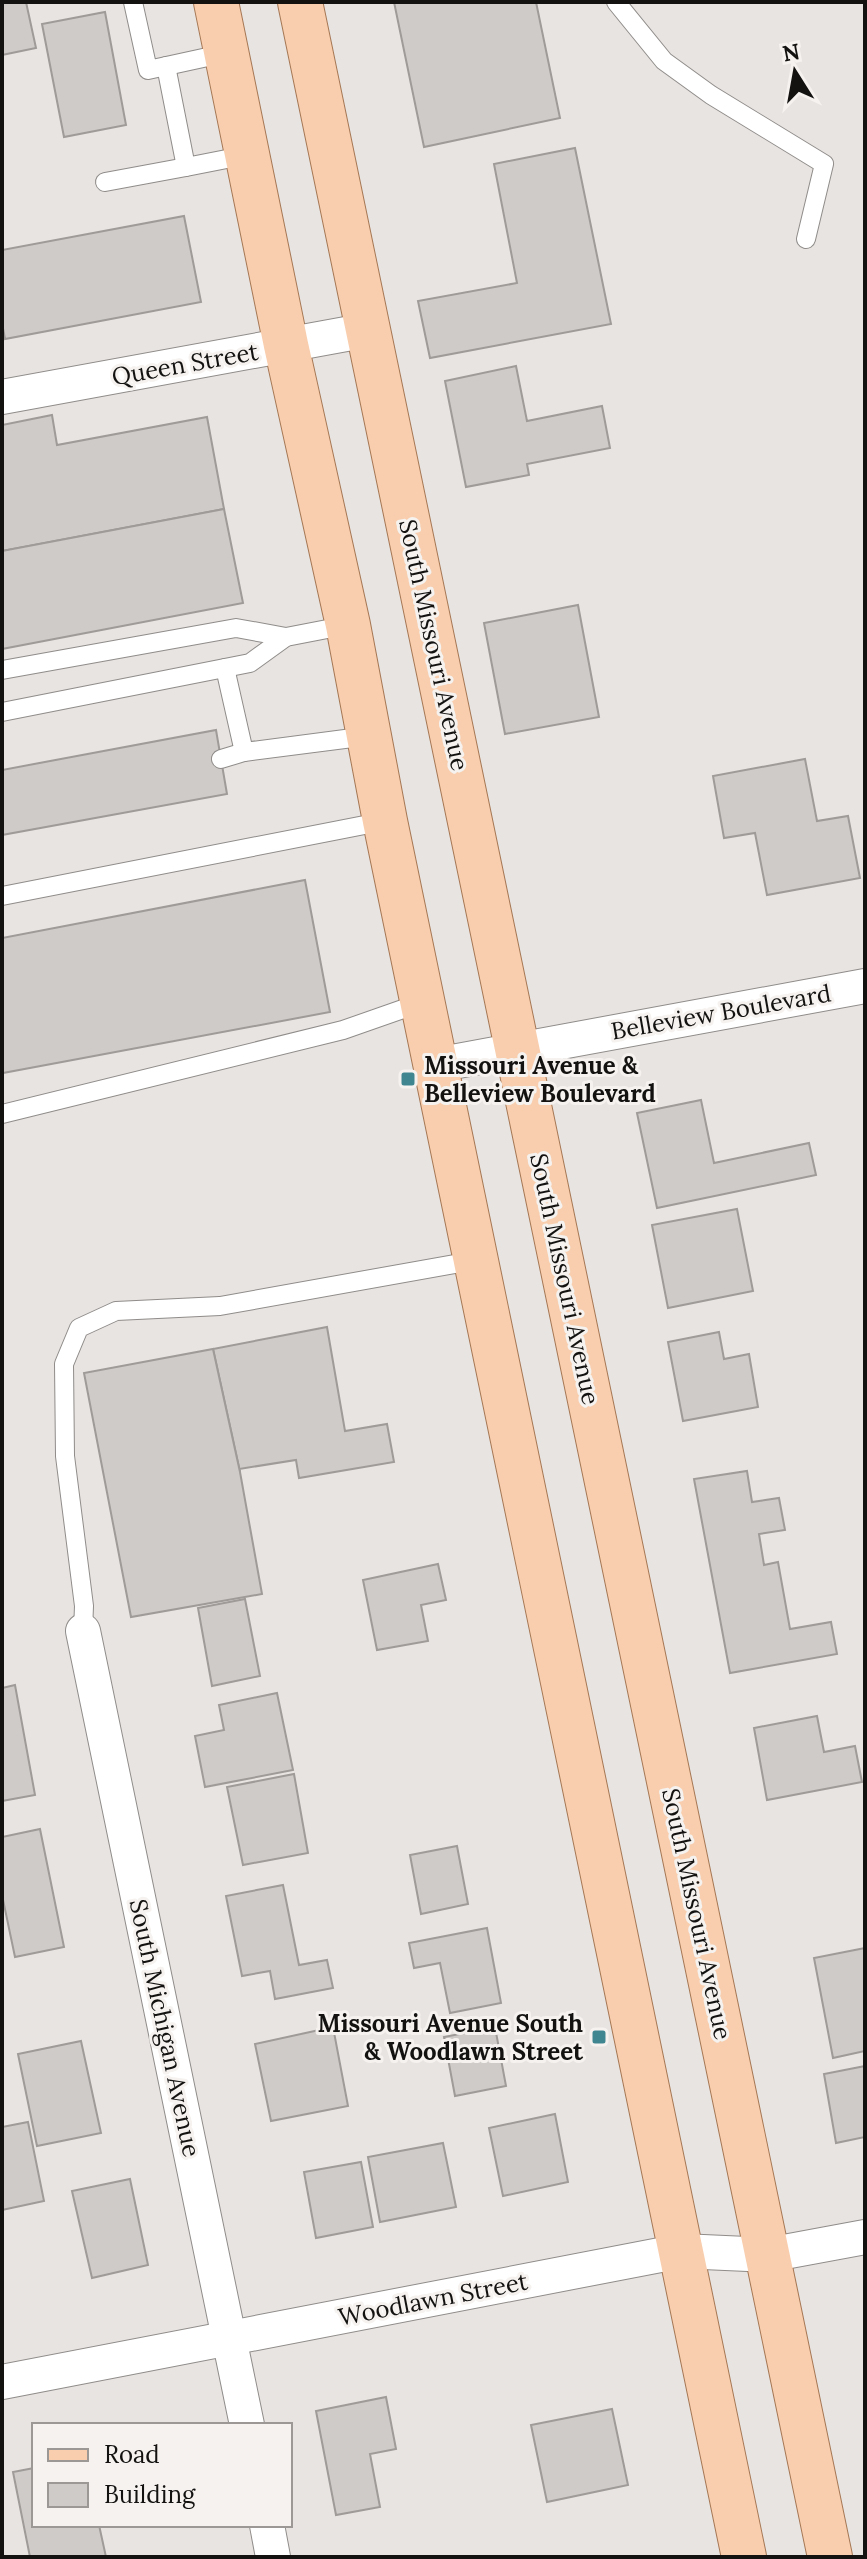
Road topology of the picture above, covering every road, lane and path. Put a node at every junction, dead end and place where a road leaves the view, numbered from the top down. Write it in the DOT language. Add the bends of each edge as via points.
graph roads {
  1 [pos="133,2"];
  2 [pos="216,2"];
  3 [pos="300,2"];
  4 [pos="616,2"];
  5 [pos="227,53"];
  6 [pos="166,66"];
  7 [pos="247,155"];
  8 [pos="186,167"];
  9 [pos="105,182"];
  10 [pos="806,239"];
  11 [pos="368,330"];
  12 [pos="286,345"];
  13 [pos="2,397"];
  14 [pos="348,625"];
  15 [pos="286,637"];
  16 [pos="225,668"];
  17 [pos="2,670"];
  18 [pos="2,712"];
  19 [pos="368,736"];
  20 [pos="244,752"];
  21 [pos="221,759"];
  22 [pos="385,821"];
  23 [pos="2,896"];
  24 [pos="865,986"];
  25 [pos="423,1002"];
  26 [pos="518,1049"];
  27 [pos="436,1065"];
  28 [pos="2,1114"];
  29 [pos="477,1260"];
  30 [pos="83,1631"];
  31 [pos="865,2237"];
  32 [pos="681,2251"];
  33 [pos="768,2255"];
  34 [pos="229,2338"];
  35 [pos="2,2382"];
  36 [pos="247,2423"];
  37 [pos="267,2527"];
  38 [pos="273,2557"];
  39 [pos="744,2557"];
  40 [pos="830,2557"];
  1 -- 6 [label="lane" via="148,70"];
  2 -- 5 [label="main road"];
  3 -- 11 [label="main road, South Missouri Avenue"];
  4 -- 10 [label="lane" via="664,61 824,164"];
  5 -- 6 [label="lane"];
  5 -- 7 [label="main road"];
  6 -- 8 [label="lane"];
  7 -- 8 [label="lane"];
  7 -- 12 [label="main road"];
  8 -- 9 [label="lane"];
  11 -- 12 [label="street, Queen Street"];
  11 -- 26 [label="main road, South Missouri Avenue"];
  12 -- 13 [label="street, Queen Street"];
  12 -- 14 [label="main road"];
  14 -- 15 [label="lane"];
  14 -- 19 [label="main road"];
  15 -- 16 [label="lane" via="250,663"];
  15 -- 17 [label="lane" via="236,628"];
  16 -- 18 [label="lane"];
  16 -- 20 [label="lane"];
  19 -- 20 [label="lane"];
  19 -- 22 [label="main road"];
  20 -- 21 [label="lane"];
  22 -- 23 [label="lane"];
  22 -- 25 [label="main road"];
  24 -- 26 [label="street, Belleview Boulevard"];
  25 -- 27 [label="main road"];
  25 -- 28 [label="lane" via="343,1030"];
  26 -- 27 [label="street, Belleview Boulevard"];
  26 -- 33 [label="main road, South Missouri Avenue"];
  27 -- 29 [label="main road"];
  29 -- 30 [label="lane" via="220,1306 116,1311 79,1328 64,1364 64,1410"];
  29 -- 32 [label="main road"];
  30 -- 34 [label="street, South Michigan Avenue"];
  31 -- 33 [label="street, Woodlawn Street"];
  32 -- 33 [label="street, Woodlawn Street"];
  32 -- 34 [label="street, Woodlawn Street"];
  32 -- 39 [label="main road"];
  33 -- 40 [label="main road, South Missouri Avenue"];
  34 -- 35 [label="street, Woodlawn Street"];
  34 -- 36 [label="street, South Michigan Avenue"];
  37 -- 38 [label="street"];
}
